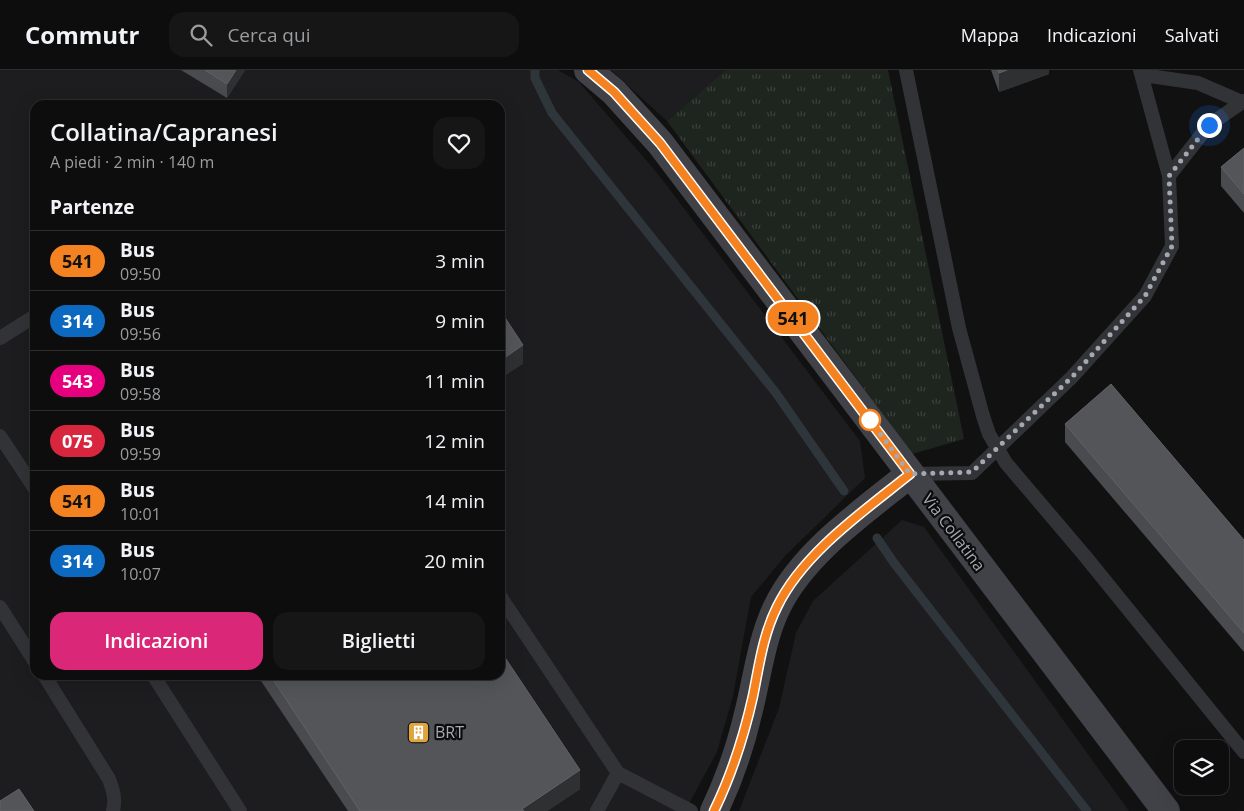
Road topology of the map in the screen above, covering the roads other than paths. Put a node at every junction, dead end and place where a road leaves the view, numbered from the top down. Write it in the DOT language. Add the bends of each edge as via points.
graph roads {
  1 [pos="588,70"];
  2 [pos="906,70"];
  3 [pos="1142,73"];
  4 [pos="1243,102"];
  5 [pos="1169,176"];
  6 [pos="30,319"];
  7 [pos="0,338"];
  8 [pos="0,436"];
  9 [pos="997,449"];
  10 [pos="910,474"];
  11 [pos="30,481"];
  12 [pos="505,604"];
  13 [pos="0,606"];
  14 [pos="30,654"];
  15 [pos="47,680"];
  16 [pos="157,680"];
  17 [pos="1244,752"];
  18 [pos="618,773"];
  19 [pos="113,811"];
  20 [pos="240,811"];
  21 [pos="597,811"];
  22 [pos="691,811"];
  23 [pos="714,811"];
  24 [pos="1166,811"];
  1 -- 10 [label="street, Via Collatina" via="614,92 660,143"];
  2 -- 9 [label="lane" via="959,328 983,416"];
  3 -- 4 [label="lane" via="1198,83"];
  3 -- 5 [label="lane"];
  4 -- 5 [label="lane" via="1209,125"];
  5 -- 9 [label="lane" via="1172,246 1145,296 1072,377"];
  6 -- 7 [label="lane"];
  8 -- 11 [label="lane"];
  9 -- 10 [label="lane" via="972,472"];
  9 -- 17 [label="lane"];
  10 -- 23 [label="street" via="838,533 810,561 784,595 764,644 734,764"];
  10 -- 24 [label="street, Via Collatina"];
  12 -- 18 [label="lane"];
  13 -- 14 [label="lane"];
  15 -- 19 [label="lane" via="109,779 114,792"];
  16 -- 20 [label="lane"];
  18 -- 21 [label="lane"];
  18 -- 22 [label="lane"];
}
